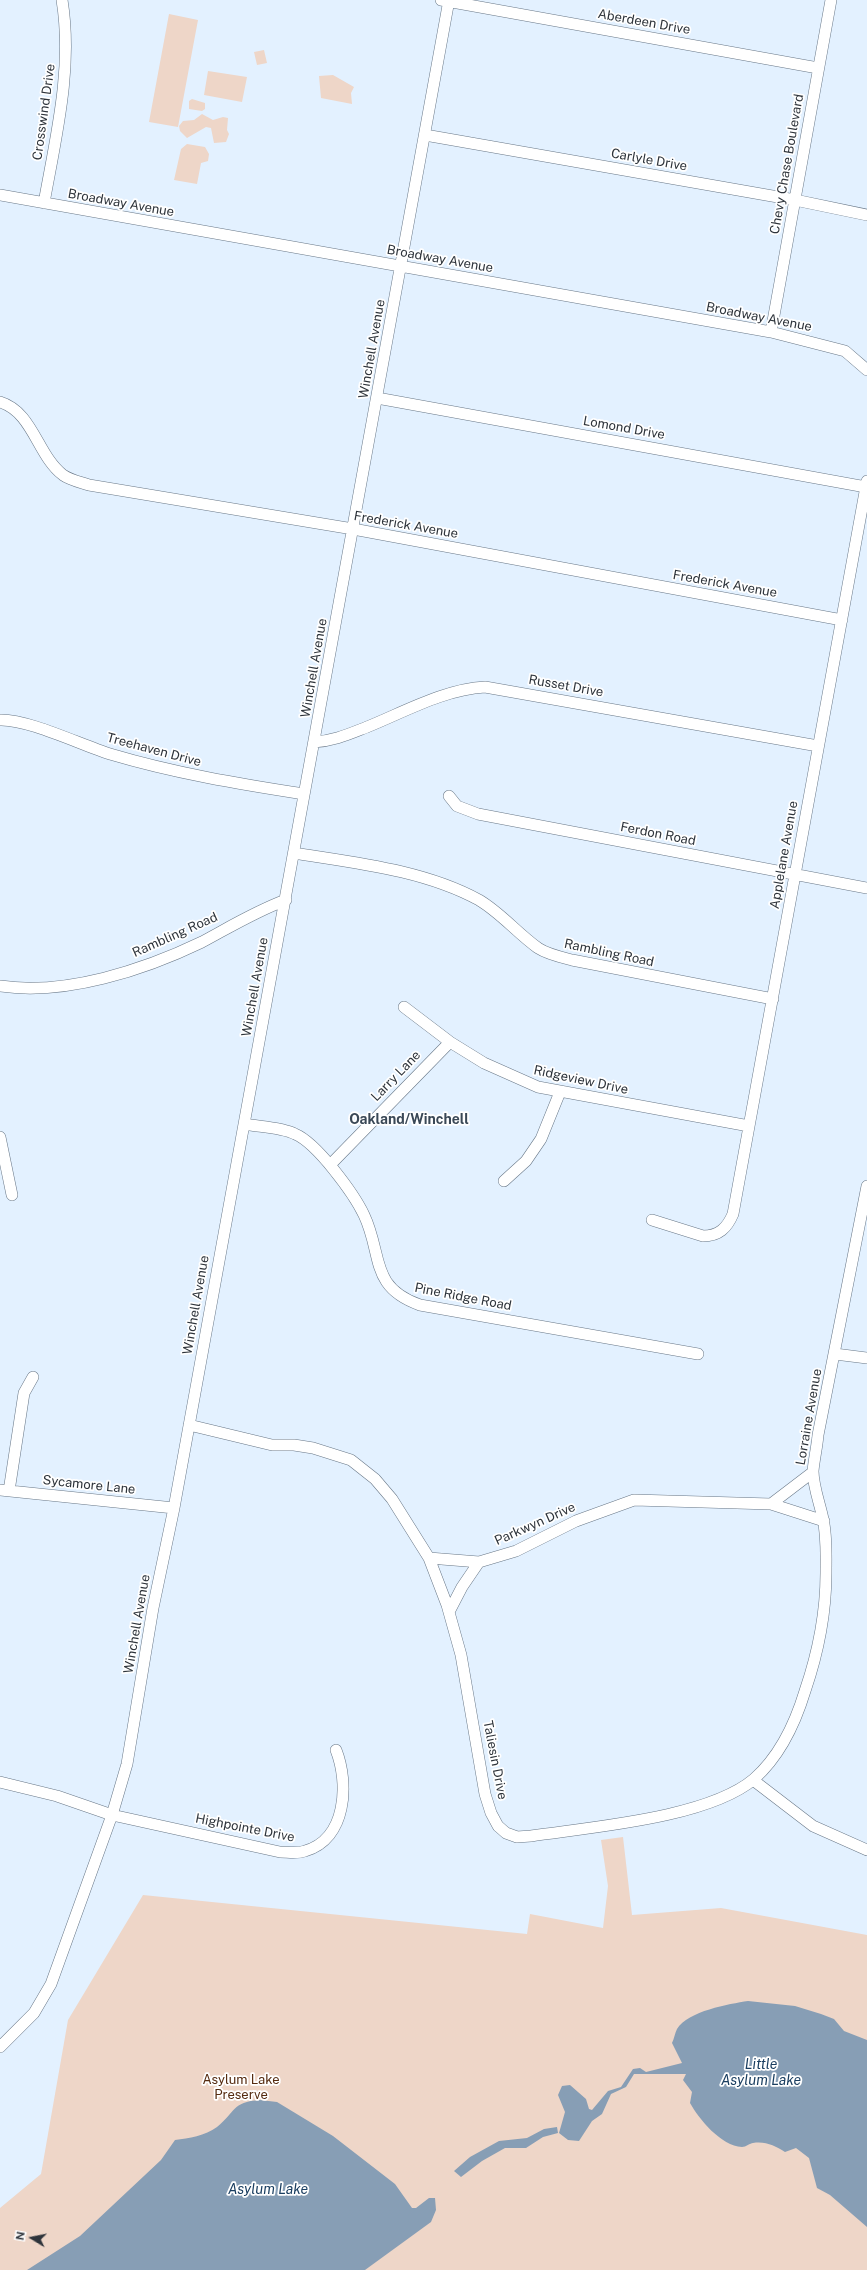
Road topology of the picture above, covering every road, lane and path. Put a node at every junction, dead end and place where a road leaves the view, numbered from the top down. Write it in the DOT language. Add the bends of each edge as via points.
graph roads {
  1 [pos="62,0"];
  2 [pos="446,0"];
  3 [pos="831,0"];
  4 [pos="818,68"];
  5 [pos="425,135"];
  6 [pos="0,195"];
  7 [pos="795,200"];
  8 [pos="44,203"];
  9 [pos="867,215"];
  10 [pos="401,266"];
  11 [pos="771,332"];
  12 [pos="867,370"];
  13 [pos="377,398"];
  14 [pos="0,402"];
  15 [pos="866,484"];
  16 [pos="353,529"];
  17 [pos="842,620"];
  18 [pos="0,720"];
  19 [pos="314,742"];
  20 [pos="818,746"];
  21 [pos="304,794"];
  22 [pos="449,796"];
  23 [pos="294,853"];
  24 [pos="795,874"];
  25 [pos="867,888"];
  26 [pos="286,900"];
  27 [pos="0,986"];
  28 [pos="772,1000"];
  29 [pos="404,1007"];
  30 [pos="450,1042"];
  31 [pos="560,1092"];
  32 [pos="244,1124"];
  33 [pos="749,1126"];
  34 [pos="0,1137"];
  35 [pos="330,1165"];
  36 [pos="504,1181"];
  37 [pos="867,1186"];
  38 [pos="12,1195"];
  39 [pos="652,1220"];
  40 [pos="698,1354"];
  41 [pos="835,1354"];
  42 [pos="867,1358"];
  43 [pos="33,1377"];
  44 [pos="189,1424"];
  45 [pos="813,1472"];
  46 [pos="4,1490"];
  47 [pos="771,1504"];
  48 [pos="174,1508"];
  49 [pos="824,1521"];
  50 [pos="429,1558"];
  51 [pos="479,1562"];
  52 [pos="449,1612"];
  53 [pos="336,1750"];
  54 [pos="753,1780"];
  55 [pos="0,1782"];
  56 [pos="710,1803"];
  57 [pos="112,1816"];
  58 [pos="867,1850"];
  59 [pos="0,2047"];
  1 -- 8 [label="street, Crosswind Drive" via="66,51 64,83"];
  2 -- 4 [label="street, Aberdeen Drive"];
  2 -- 5 [label="street, Winchell Avenue"];
  3 -- 4 [label="street, Chevy Chase Boulevard"];
  4 -- 7 [label="street, Chevy Chase Boulevard"];
  5 -- 7 [label="street, Carlyle Drive"];
  5 -- 10 [label="street, Winchell Avenue"];
  6 -- 8 [label="street, Broadway Avenue"];
  7 -- 9 [label="street, Carlyle Drive"];
  7 -- 11 [label="street, Chevy Chase Boulevard"];
  8 -- 10 [label="street, Broadway Avenue"];
  10 -- 11 [label="street, Broadway Avenue"];
  10 -- 13 [label="street, Winchell Avenue"];
  11 -- 12 [label="street, Broadway Avenue" via="845,351"];
  13 -- 15 [label="street, Lomond Drive"];
  13 -- 16 [label="street, Winchell Avenue"];
  14 -- 16 [label="street, Frederick Avenue" via="13,407 26,422 56,469 76,481"];
  15 -- 17 [label="street, Applelane Avenue"];
  16 -- 17 [label="street, Frederick Avenue"];
  16 -- 19 [label="street, Winchell Avenue"];
  17 -- 20 [label="street, Applelane Avenue"];
  18 -- 21 [label="street, Treehaven Drive" via="17,722 176,772"];
  19 -- 20 [label="street, Russet Drive" via="336,739 445,696 485,687"];
  19 -- 21 [label="street, Winchell Avenue"];
  20 -- 24 [label="street, Applelane Avenue"];
  21 -- 23 [label="street, Winchell Avenue"];
  22 -- 24 [label="street, Ferdon Road" via="457,806 478,814"];
  23 -- 26 [label="street, Winchell Avenue"];
  23 -- 28 [label="street, Rambling Road" via="367,865 443,884 478,900 498,913 538,948 553,955"];
  24 -- 25 [label="street, Ferdon Road"];
  24 -- 28 [label="street, Applelane Avenue"];
  26 -- 27 [label="street, Rambling Road" via="259,910 201,942 146,966 66,985 37,989"];
  26 -- 32 [label="street, Winchell Avenue"];
  28 -- 33 [label="street, Applelane Avenue"];
  29 -- 30 [label="street, Ridgeview Drive"];
  30 -- 31 [label="street, Ridgeview Drive" via="484,1063 522,1081"];
  30 -- 35 [label="street, Larry Lane"];
  31 -- 33 [label="street, Ridgeview Drive"];
  31 -- 36 [label="street" via="541,1139 526,1161"];
  32 -- 35 [label="street, Pine Ridge Road" via="295,1134 304,1139"];
  32 -- 44 [label="street, Winchell Avenue"];
  33 -- 39 [label="street, Applelane Avenue" via="733,1214 722,1232 703,1236"];
  34 -- 38 [label="street"];
  35 -- 40 [label="street, Pine Ridge Road" via="364,1215 383,1277 396,1294 407,1300 420,1306"];
  37 -- 41 [label="street, Lorraine Avenue"];
  41 -- 42 [label="street"];
  41 -- 45 [label="street, Lorraine Avenue"];
  43 -- 46 [label="street" via="24,1393"];
  44 -- 48 [label="street, Winchell Avenue"];
  44 -- 50 [label="street" via="272,1445 313,1448 351,1460 374,1479 392,1499"];
  45 -- 47 [label="street"];
  45 -- 49 [label="street, Lorraine Avenue"];
  46 -- 48 [label="street, Sycamore Lane"];
  47 -- 49 [label="street, Parkwyn Drive"];
  47 -- 51 [label="street, Parkwyn Drive" via="634,1500 576,1521 516,1551"];
  48 -- 57 [label="street, Winchell Avenue" via="127,1764"];
  49 -- 54 [label="street, Lorraine Avenue" via="826,1603 813,1668 788,1737"];
  50 -- 51 [label="street, Parkwyn Drive"];
  50 -- 52 [label="street, Taliesin Drive"];
  51 -- 52 [label="street"];
  52 -- 56 [label="street, Taliesin Drive" via="467,1688 485,1794 498,1826 506,1833 517,1837 531,1836 643,1819"];
  53 -- 57 [label="street, Highpointe Drive" via="344,1778 338,1819 326,1838 305,1851 280,1852"];
  54 -- 56 [label="street, Lorraine Avenue"];
  54 -- 58 [label="street" via="813,1826"];
  55 -- 57 [label="street, Highpointe Drive" via="57,1796"];
  57 -- 59 [label="street, Winchell Avenue" via="57,1970 44,1997 34,2013"];
}
